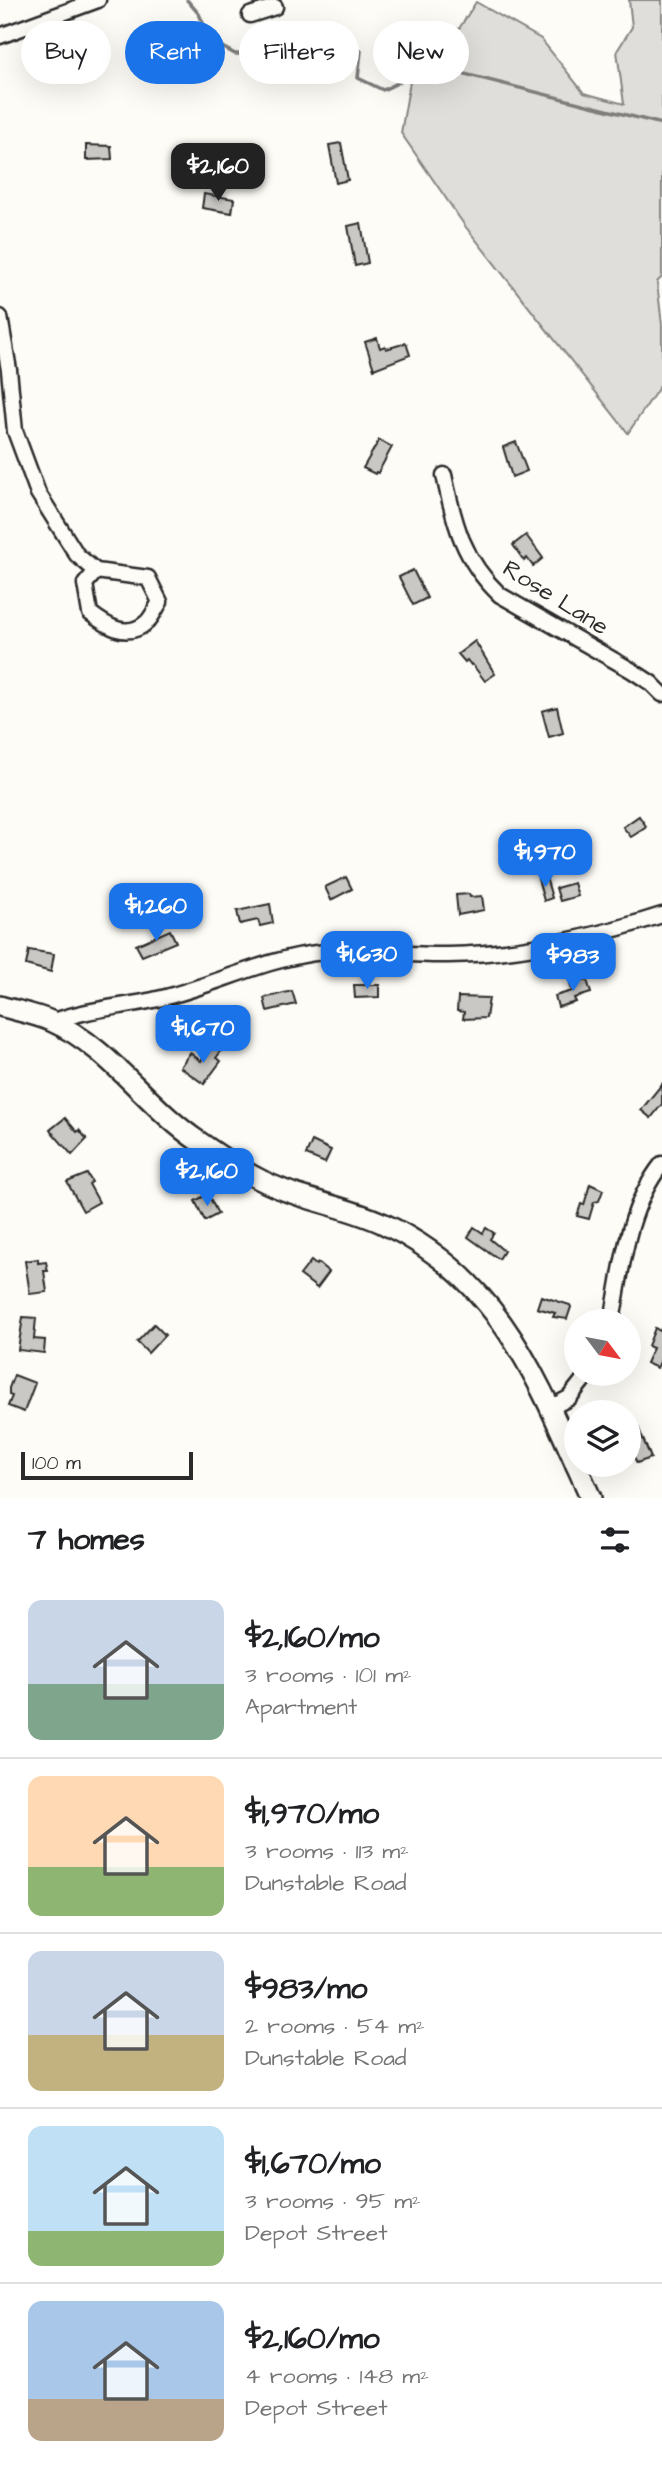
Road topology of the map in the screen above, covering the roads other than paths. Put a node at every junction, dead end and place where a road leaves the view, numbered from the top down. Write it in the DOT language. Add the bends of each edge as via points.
graph roads {
  1 [pos="98,0"];
  2 [pos="275,8"];
  3 [pos="250,15"];
  4 [pos="0,36"];
  5 [pos="0,317"];
  6 [pos="0,423"];
  7 [pos="15,431"];
  8 [pos="444,475"];
  9 [pos="96,571"];
  10 [pos="662,694"];
  11 [pos="662,915"];
  12 [pos="0,1006"];
  13 [pos="52,1022"];
  14 [pos="662,1164"];
  15 [pos="614,1309"];
  16 [pos="578,1386"];
  17 [pos="550,1408"];
  18 [pos="564,1439"];
  19 [pos="581,1477"];
  20 [pos="590,1498"];
  1 -- 4 [label="street"];
  2 -- 3 [label="street"];
  5 -- 7 [label="street"];
  6 -- 7 [label="street"];
  7 -- 9 [label="street" via="38,493 77,555"];
  8 -- 10 [label="street, Rose Lane" via="464,549 483,579 500,595 631,670"];
  9 -- 9 [label="street" via="148,578 160,602 147,622 131,629 111,629 90,613 85,584"];
  11 -- 13 [label="street" via="572,939 486,953 295,956 166,997 72,1014"];
  12 -- 13 [label="main road"];
  13 -- 17 [label="main road" via="103,1056 163,1115 249,1174 383,1223 463,1276 510,1332"];
  14 -- 15 [label="street" via="630,1226"];
  16 -- 17 [label="street" via="569,1398"];
  17 -- 18 [label="main road"];
  19 -- 20 [label="main road"];
}
